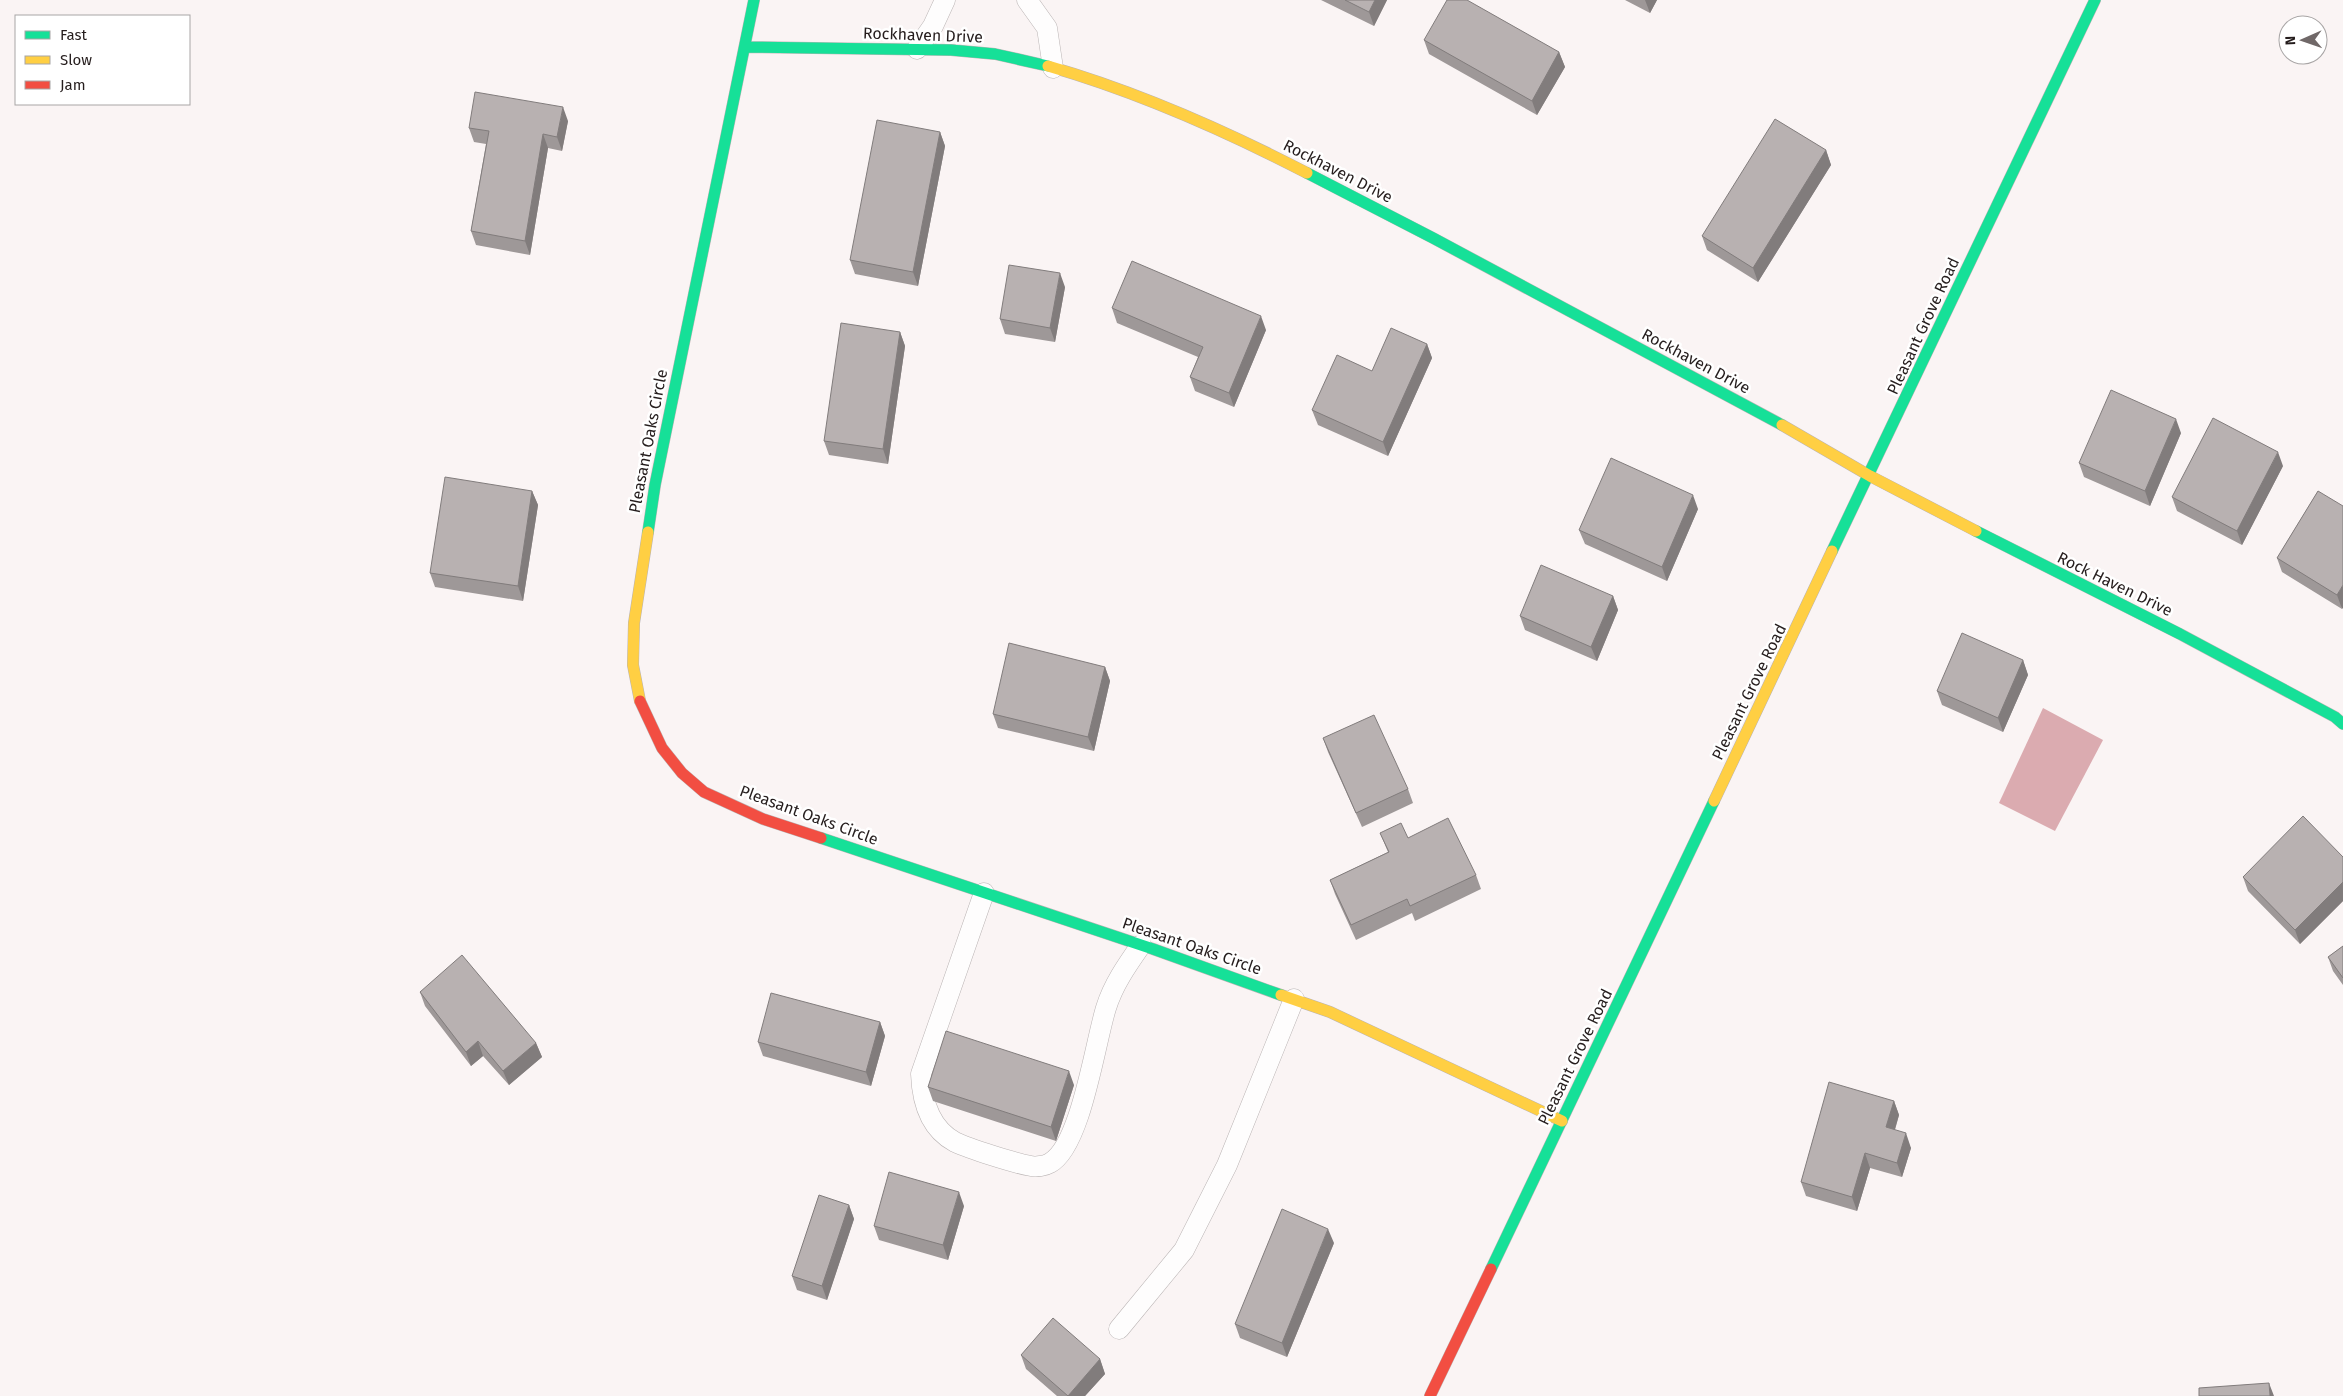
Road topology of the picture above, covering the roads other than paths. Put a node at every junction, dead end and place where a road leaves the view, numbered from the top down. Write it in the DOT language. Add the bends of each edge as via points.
graph roads {
  1 [pos="754,0"];
  2 [pos="945,0"];
  3 [pos="1027,0"];
  4 [pos="2095,0"];
  5 [pos="745,47"];
  6 [pos="917,49"];
  7 [pos="1053,68"];
  8 [pos="1870,476"];
  9 [pos="2343,724"];
  10 [pos="984,893"];
  11 [pos="1141,945"];
  12 [pos="1294,999"];
  13 [pos="1562,1121"];
  14 [pos="1119,1330"];
  15 [pos="1430,1396"];
  1 -- 5 [label="street, Pleasant Oaks Circle"];
  2 -- 6 [label="lane"];
  3 -- 7 [label="lane" via="1047,28"];
  4 -- 8 [label="street, Pleasant Grove Road"];
  5 -- 6 [label="street, Rockhaven Drive"];
  5 -- 10 [label="street, Pleasant Oaks Circle" via="655,485 634,624 633,666 640,702 662,748 682,773 704,792 763,819"];
  6 -- 7 [label="street, Rockhaven Drive" via="995,54"];
  7 -- 8 [label="street, Rockhaven Drive" via="1146,99 1266,152 1792,430"];
  8 -- 9 [label="street, Rock Haven Drive" via="2206,648 2336,717"];
  8 -- 13 [label="street, Pleasant Grove Road"];
  10 -- 11 [label="street, Pleasant Oaks Circle"];
  10 -- 11 [label="lane" via="921,1074 922,1095 930,1118 946,1137 961,1145 1032,1166 1050,1163 1062,1151 1074,1132 1106,1007 1123,970"];
  11 -- 12 [label="street, Pleasant Oaks Circle"];
  12 -- 13 [label="street, Pleasant Oaks Circle" via="1330,1012"];
  12 -- 14 [label="lane" via="1227,1165 1184,1250"];
  13 -- 15 [label="street, Pleasant Grove Road"];
}
